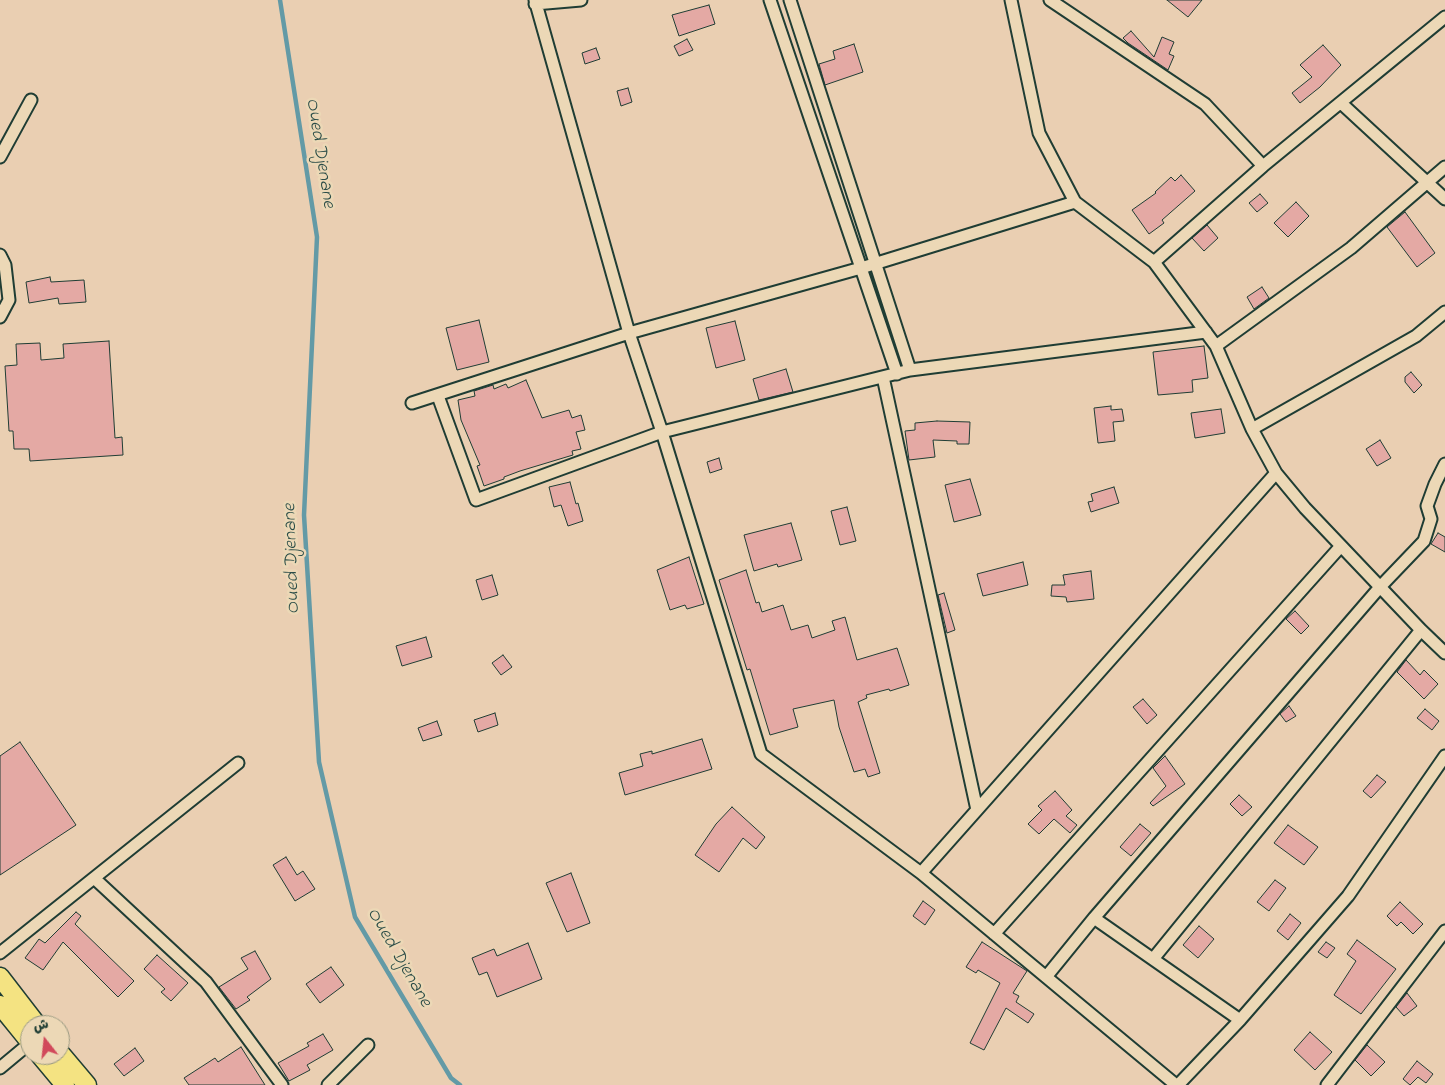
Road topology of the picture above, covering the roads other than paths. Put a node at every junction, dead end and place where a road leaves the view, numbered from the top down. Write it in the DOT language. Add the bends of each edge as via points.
graph roads {
  1 [pos="581,0"];
  2 [pos="770,0"];
  3 [pos="790,0"];
  4 [pos="1011,0"];
  5 [pos="1050,0"];
  6 [pos="535,2"];
  7 [pos="1445,18"];
  8 [pos="31,100"];
  9 [pos="1342,103"];
  10 [pos="0,157"];
  11 [pos="1263,166"];
  12 [pos="1445,166"];
  13 [pos="1427,183"];
  14 [pos="1445,199"];
  15 [pos="1075,202"];
  16 [pos="0,255"];
  17 [pos="1154,262"];
  18 [pos="876,264"];
  19 [pos="861,268"];
  20 [pos="1445,312"];
  21 [pos="0,317"];
  22 [pos="1206,332"];
  23 [pos="630,333"];
  24 [pos="1216,346"];
  25 [pos="910,370"];
  26 [pos="897,374"];
  27 [pos="883,377"];
  28 [pos="438,396"];
  29 [pos="412,403"];
  30 [pos="1252,429"];
  31 [pos="662,432"];
  32 [pos="1445,464"];
  33 [pos="1276,473"];
  34 [pos="1341,546"];
  35 [pos="1380,587"];
  36 [pos="1421,630"];
  37 [pos="1445,653"];
  38 [pos="1445,756"];
  39 [pos="238,763"];
  40 [pos="977,810"];
  41 [pos="921,874"];
  42 [pos="94,878"];
  43 [pos="1094,918"];
  44 [pos="1445,931"];
  45 [pos="994,934"];
  46 [pos="0,953"];
  47 [pos="1153,959"];
  48 [pos="0,977"];
  49 [pos="1046,977"];
  50 [pos="0,1005"];
  51 [pos="29,1015"];
  52 [pos="1240,1020"];
  53 [pos="20,1030"];
  54 [pos="368,1045"];
  55 [pos="20,1051"];
  56 [pos="48,1065"];
  57 [pos="70,1065"];
  58 [pos="0,1068"];
  59 [pos="65,1085"];
  60 [pos="87,1085"];
  61 [pos="282,1085"];
  62 [pos="328,1085"];
  63 [pos="1177,1085"];
  64 [pos="1327,1085"];
  1 -- 6 [label="street"];
  2 -- 19 [label="street"];
  3 -- 18 [label="street"];
  4 -- 15 [label="street" via="1039,133"];
  5 -- 11 [label="street" via="1205,104"];
  6 -- 23 [label="street"];
  7 -- 9 [label="street"];
  8 -- 10 [label="street"];
  9 -- 11 [label="street"];
  9 -- 13 [label="street"];
  11 -- 17 [label="street"];
  12 -- 13 [label="street"];
  13 -- 14 [label="street"];
  13 -- 24 [label="street" via="1350,248"];
  15 -- 17 [label="street"];
  15 -- 18 [label="street"];
  16 -- 21 [label="street" via="5,265 9,300"];
  17 -- 22 [label="street"];
  18 -- 19 [label="street"];
  18 -- 25 [label="street"];
  19 -- 23 [label="street"];
  19 -- 26 [label="street"];
  20 -- 30 [label="street" via="1416,336"];
  22 -- 24 [label="street"];
  22 -- 25 [label="street"];
  23 -- 28 [label="street"];
  23 -- 31 [label="street"];
  24 -- 30 [label="street"];
  25 -- 26 [label="street"];
  26 -- 27 [label="street"];
  27 -- 31 [label="street"];
  27 -- 40 [label="street"];
  28 -- 29 [label="street"];
  28 -- 31 [label="street" via="476,500"];
  30 -- 33 [label="street"];
  31 -- 41 [label="street" via="761,754"];
  32 -- 35 [label="street" via="1428,506 1431,518 1424,541"];
  33 -- 34 [label="street"];
  33 -- 40 [label="street"];
  34 -- 35 [label="street"];
  34 -- 45 [label="street"];
  35 -- 36 [label="street"];
  35 -- 43 [label="street"];
  36 -- 37 [label="street"];
  36 -- 47 [label="street"];
  38 -- 52 [label="street" via="1348,896"];
  39 -- 42 [label="street"];
  40 -- 41 [label="street"];
  41 -- 45 [label="street"];
  42 -- 46 [label="street"];
  42 -- 61 [label="street" via="206,982"];
  43 -- 47 [label="street"];
  43 -- 49 [label="street"];
  44 -- 64 [label="street"];
  45 -- 49 [label="street"];
  47 -- 52 [label="street"];
  48 -- 51 [label="main road"];
  49 -- 63 [label="street"];
  50 -- 53 [label="main road"];
  52 -- 63 [label="street"];
  54 -- 62 [label="street"];
  55 -- 58 [label="street"];
  56 -- 59 [label="main road"];
  57 -- 60 [label="main road"];
}
